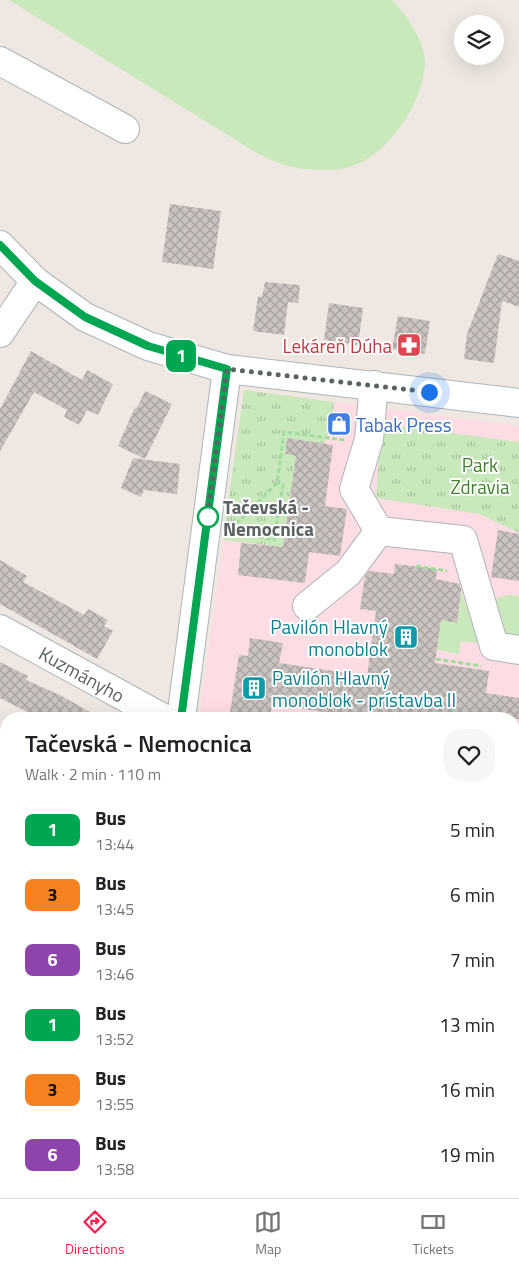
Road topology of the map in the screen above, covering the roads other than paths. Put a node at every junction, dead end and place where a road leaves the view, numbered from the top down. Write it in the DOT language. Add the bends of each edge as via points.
graph roads {
  1 [pos="0,61"];
  2 [pos="126,129"];
  3 [pos="0,245"];
  4 [pos="35,281"];
  5 [pos="0,333"];
  6 [pos="227,369"];
  7 [pos="374,385"];
  8 [pos="519,403"];
  9 [pos="379,531"];
  10 [pos="307,606"];
  11 [pos="0,628"];
  12 [pos="519,650"];
  13 [pos="152,712"];
  14 [pos="182,712"];
  1 -- 2 [label="street"];
  3 -- 4 [label="street"];
  4 -- 5 [label="street"];
  4 -- 6 [label="street" via="85,317 148,346"];
  6 -- 7 [label="street"];
  6 -- 14 [label="street"];
  7 -- 8 [label="street"];
  7 -- 9 [label="street" via="368,443 354,489"];
  9 -- 10 [label="street" via="348,573"];
  9 -- 12 [label="street" via="463,540 494,646"];
  11 -- 13 [label="street, Kuzmányho"];
}
